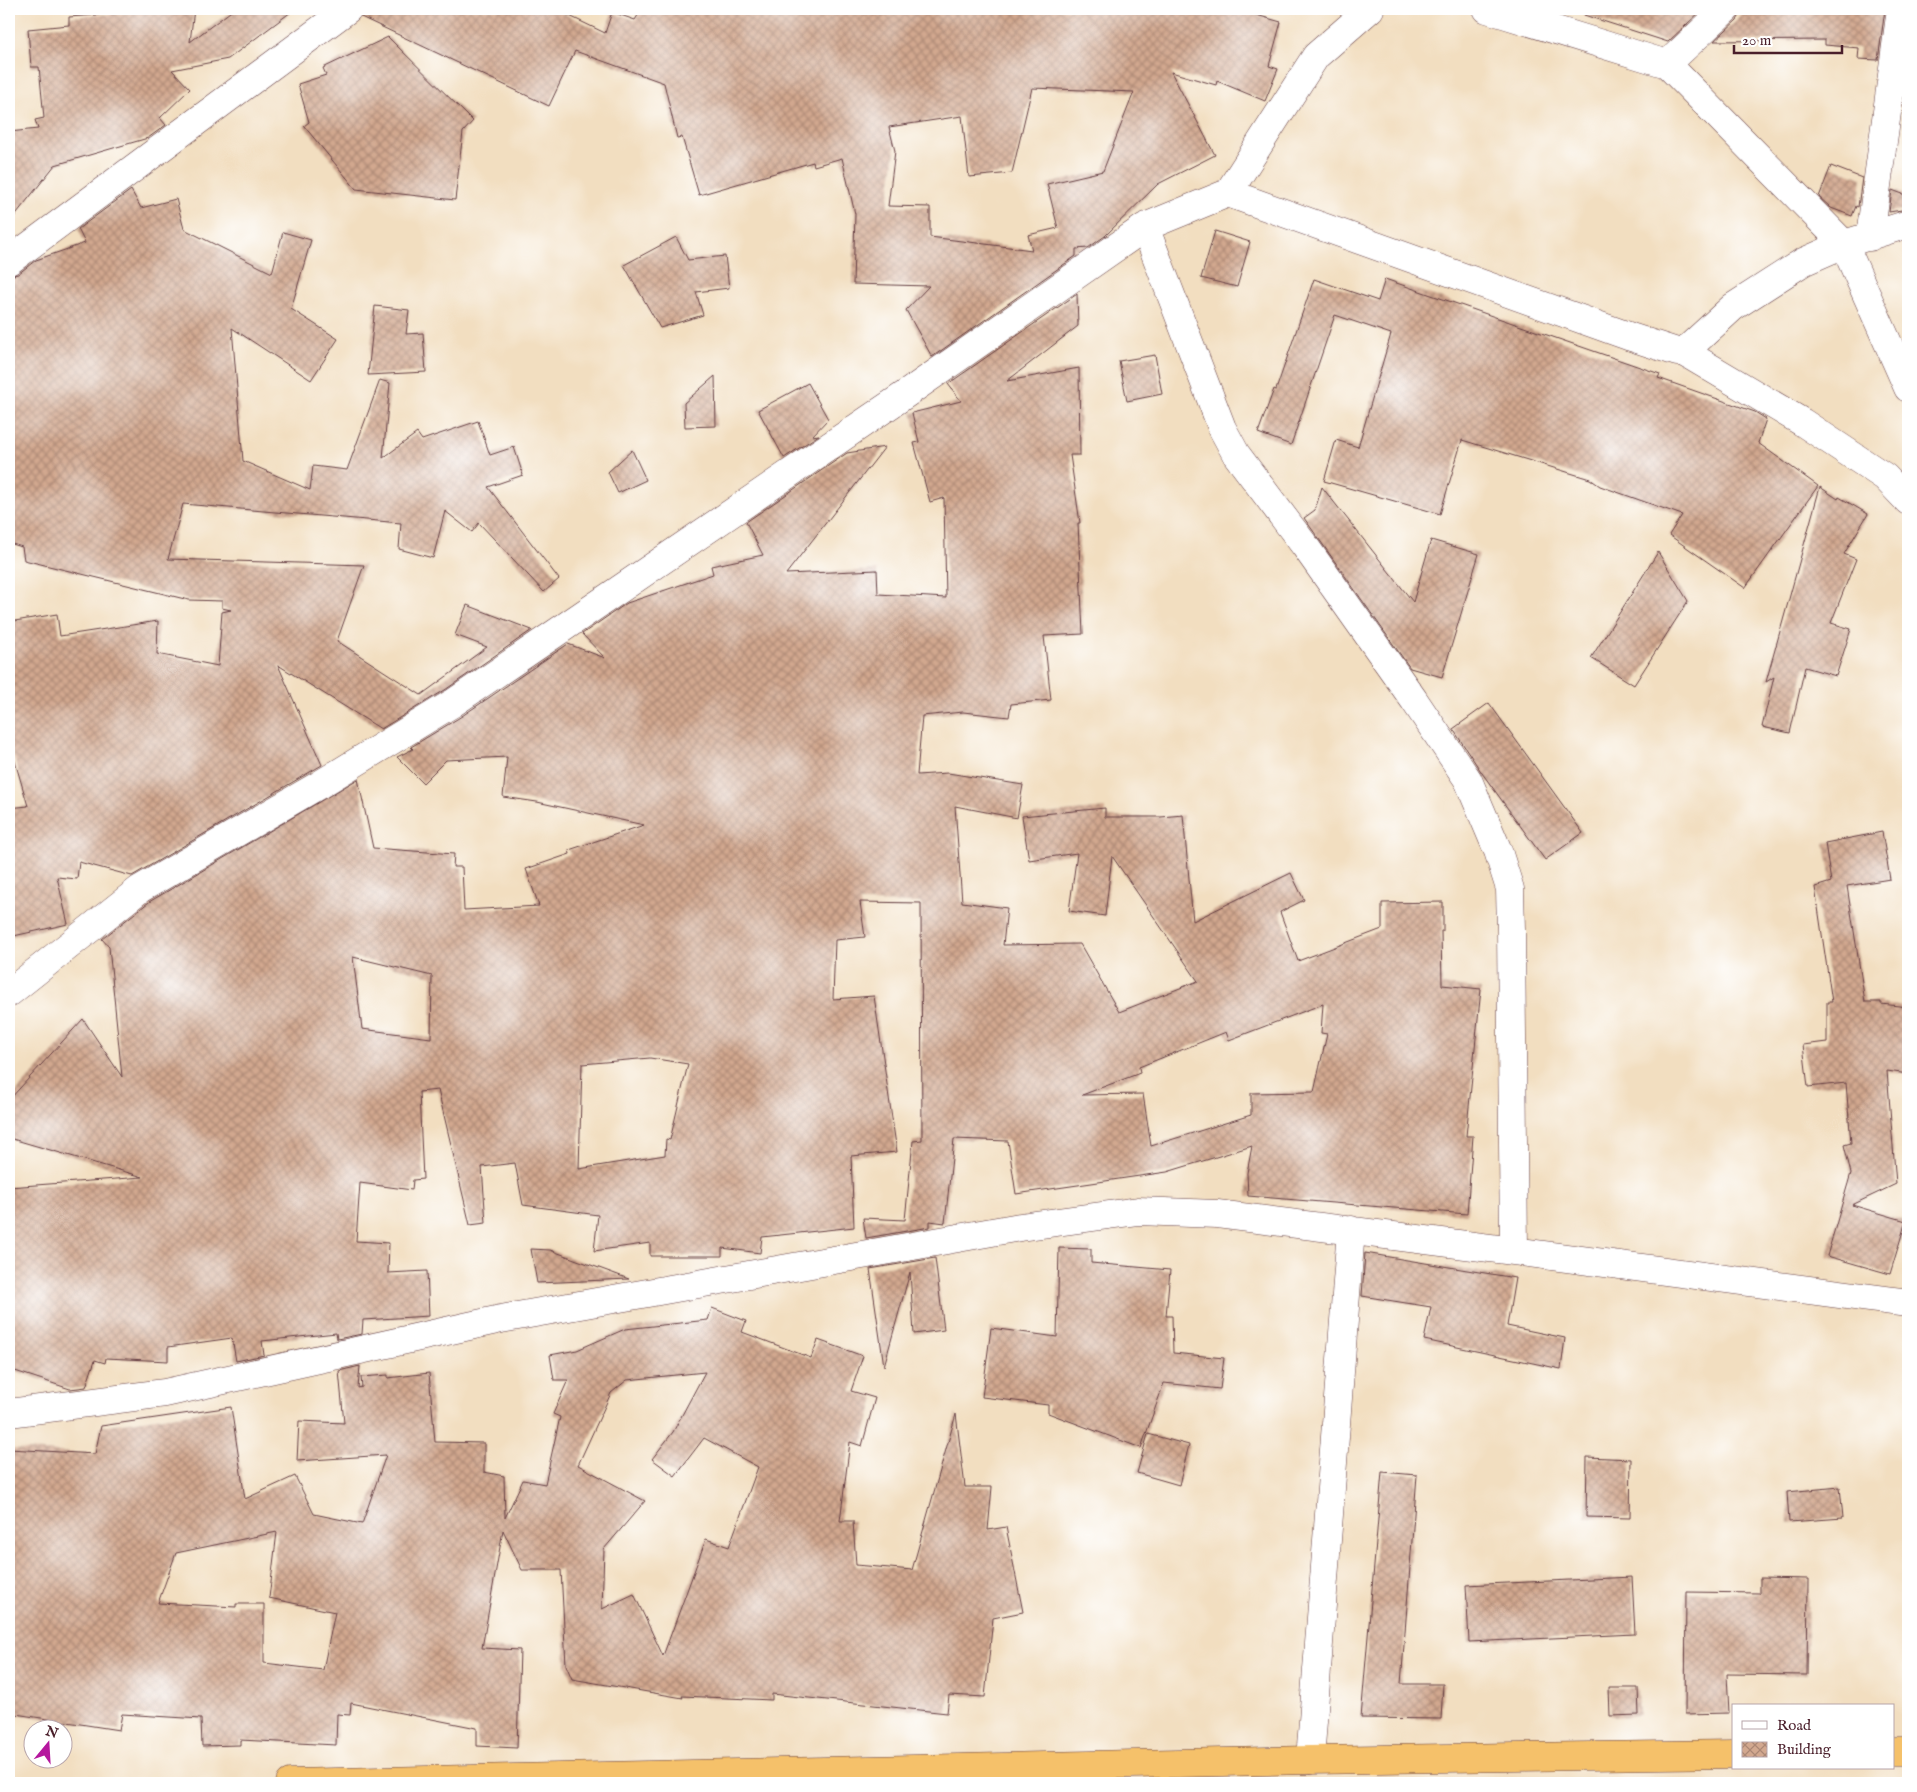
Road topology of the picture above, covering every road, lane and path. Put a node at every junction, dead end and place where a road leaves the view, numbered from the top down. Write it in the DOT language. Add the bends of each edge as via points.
graph roads {
  1 [pos="348,9"];
  2 [pos="1370,9"];
  3 [pos="1487,9"];
  4 [pos="1726,9"];
  5 [pos="1900,9"];
  6 [pos="1667,64"];
  7 [pos="1228,193"];
  8 [pos="1908,224"];
  9 [pos="1145,228"];
  10 [pos="1870,237"];
  11 [pos="1844,244"];
  12 [pos="9,261"];
  13 [pos="1684,352"];
  14 [pos="1908,388"];
  15 [pos="1908,501"];
  16 [pos="9,993"];
  17 [pos="1351,1230"];
  18 [pos="1514,1251"];
  19 [pos="1908,1303"];
  20 [pos="9,1413"];
  21 [pos="1894,1751"];
  22 [pos="1908,1751"];
  23 [pos="1732,1754"];
  24 [pos="1310,1760"];
  25 [pos="290,1783"];
  1 -- 12 [label="street"];
  2 -- 7 [label="street" via="1316,56"];
  3 -- 6 [label="street"];
  4 -- 6 [label="street"];
  5 -- 10 [label="street"];
  6 -- 11 [label="street"];
  7 -- 9 [label="street"];
  7 -- 13 [label="street" via="1631,338"];
  8 -- 10 [label="street"];
  9 -- 16 [label="street" via="453,703 320,785 140,888"];
  9 -- 18 [label="street" via="1222,428 1236,454 1311,554 1468,780 1498,851 1510,889 1512,930"];
  10 -- 11 [label="street"];
  11 -- 13 [label="street" via="1803,262 1733,307"];
  11 -- 14 [label="street"];
  13 -- 15 [label="street" via="1802,422 1885,477"];
  17 -- 18 [label="street"];
  17 -- 20 [label="street" via="1217,1214 1138,1212 1020,1227 501,1319 165,1393"];
  17 -- 24 [label="street"];
  18 -- 19 [label="street"];
  21 -- 22 [label="highway"];
  23 -- 24 [label="highway"];
  24 -- 25 [label="highway"];
}
